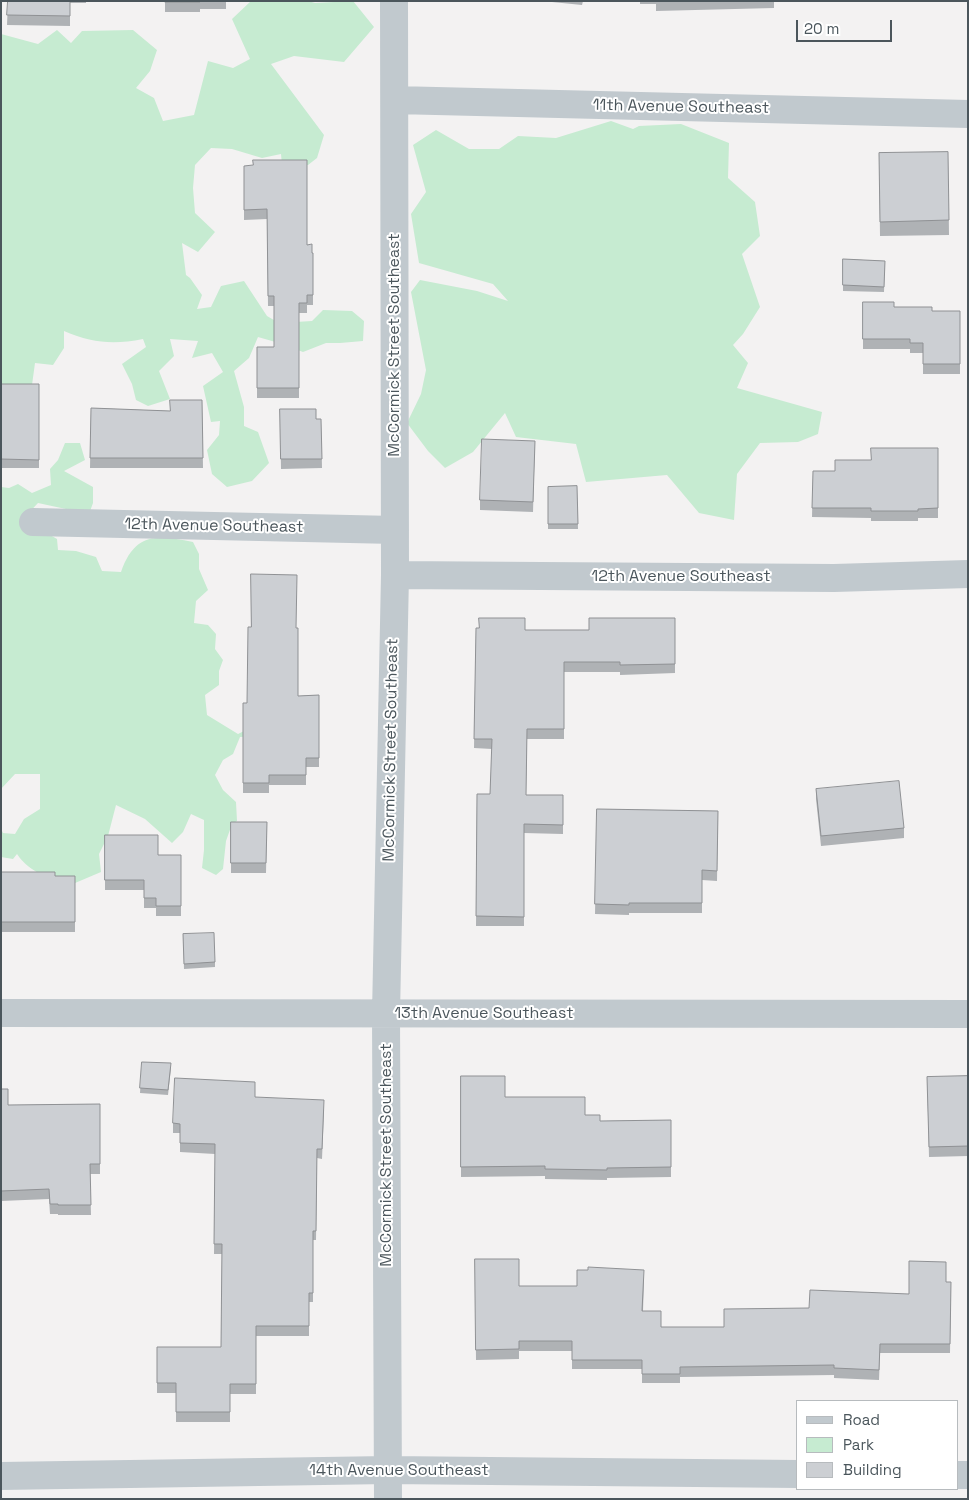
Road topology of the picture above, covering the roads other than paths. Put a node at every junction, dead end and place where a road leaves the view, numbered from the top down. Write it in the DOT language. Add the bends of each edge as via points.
graph roads {
  1 [pos="394,1"];
  2 [pos="395,100"];
  3 [pos="968,114"];
  4 [pos="34,522"];
  5 [pos="395,530"];
  6 [pos="968,574"];
  7 [pos="395,576"];
  8 [pos="1,1013"];
  9 [pos="386,1014"];
  10 [pos="968,1014"];
  11 [pos="388,1470"];
  12 [pos="796,1474"];
  13 [pos="1,1476"];
  14 [pos="388,1499"];
  1 -- 2 [label="street, McCormick Street Southeast"];
  2 -- 3 [label="street, 11th Avenue Southeast"];
  2 -- 5 [label="street, McCormick Street Southeast"];
  4 -- 5 [label="street, 12th Avenue Southeast"];
  5 -- 7 [label="street, McCormick Street Southeast"];
  6 -- 7 [label="street, 12th Avenue Southeast" via="834,578"];
  7 -- 9 [label="street, McCormick Street Southeast"];
  8 -- 9 [label="street, 13th Avenue Southeast"];
  9 -- 10 [label="street, 13th Avenue Southeast"];
  9 -- 11 [label="street, McCormick Street Southeast"];
  11 -- 12 [label="street, 14th Avenue Southeast"];
  11 -- 13 [label="street, 14th Avenue Southeast"];
  11 -- 14 [label="street, McCormick Street Southeast"];
}
